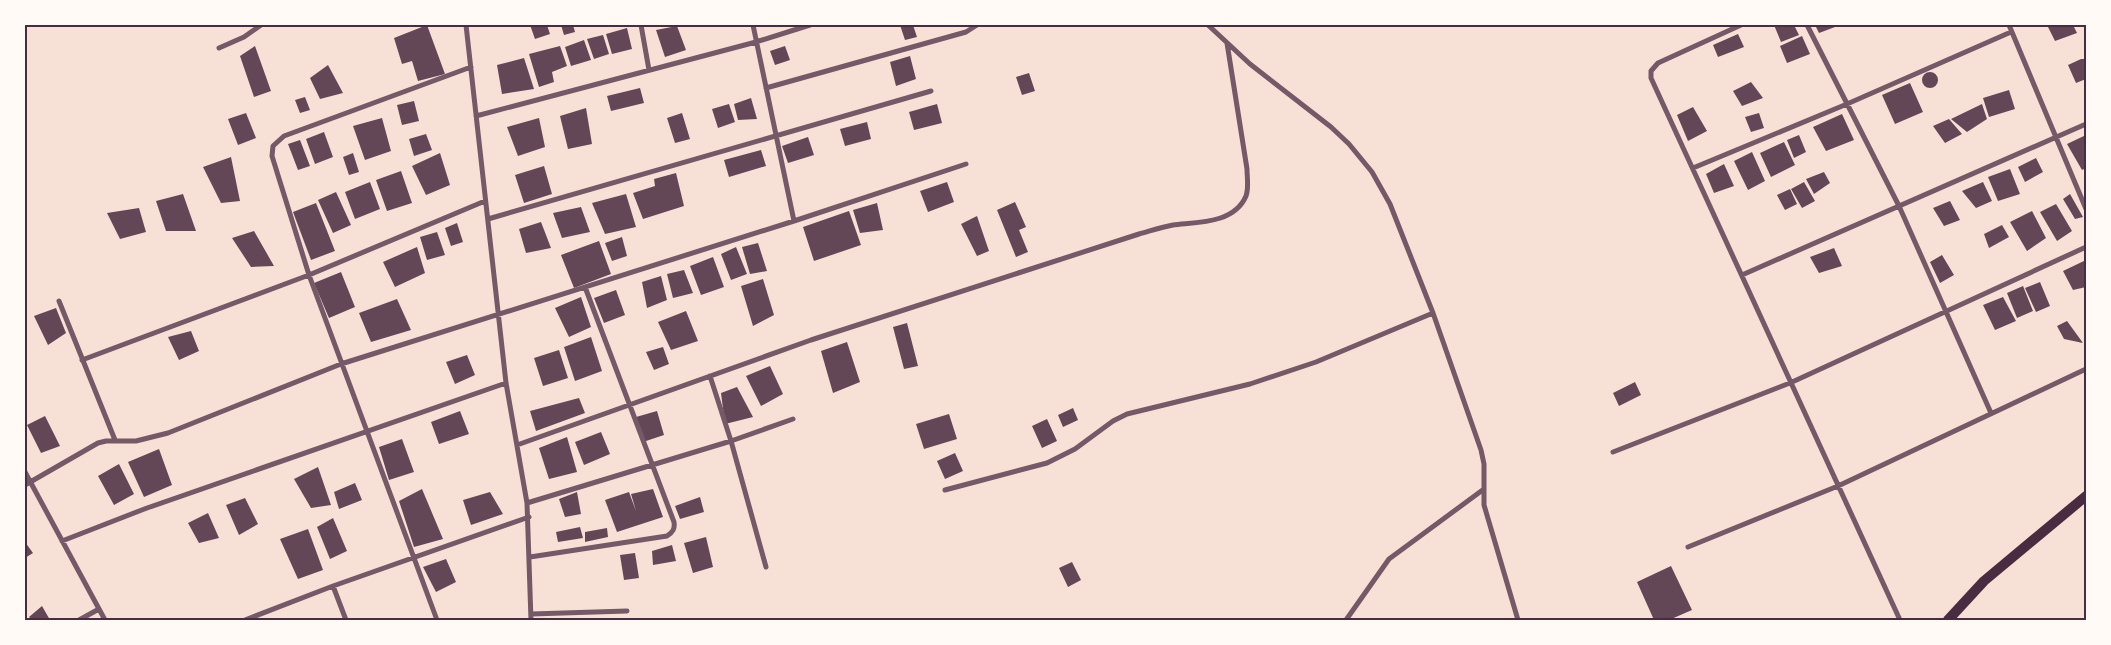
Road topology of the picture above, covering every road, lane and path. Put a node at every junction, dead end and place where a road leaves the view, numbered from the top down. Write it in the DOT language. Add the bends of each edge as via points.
graph roads {
  1 [pos="260,25"];
  2 [pos="466,25"];
  3 [pos="641,25"];
  4 [pos="753,25"];
  5 [pos="810,25"];
  6 [pos="978,25"];
  7 [pos="1208,25"];
  8 [pos="1741,25"];
  9 [pos="1807,25"];
  10 [pos="2009,25"];
  11 [pos="2011,32"];
  12 [pos="756,42"];
  13 [pos="1227,43"];
  14 [pos="219,48"];
  15 [pos="471,67"];
  16 [pos="649,70"];
  17 [pos="766,88"];
  18 [pos="931,91"];
  19 [pos="1847,104"];
  20 [pos="476,116"];
  21 [pos="2086,124"];
  22 [pos="776,137"];
  23 [pos="2055,138"];
  24 [pos="966,164"];
  25 [pos="1693,168"];
  26 [pos="486,201"];
  27 [pos="1899,206"];
  28 [pos="2086,209"];
  29 [pos="488,218"];
  30 [pos="794,221"];
  31 [pos="2086,247"];
  32 [pos="308,275"];
  33 [pos="1742,275"];
  34 [pos="585,286"];
  35 [pos="59,300"];
  36 [pos="1945,311"];
  37 [pos="498,313"];
  38 [pos="1433,313"];
  39 [pos="82,360"];
  40 [pos="341,364"];
  41 [pos="2086,369"];
  42 [pos="710,376"];
  43 [pos="506,383"];
  44 [pos="1790,383"];
  45 [pos="629,404"];
  46 [pos="1991,414"];
  47 [pos="793,419"];
  48 [pos="366,433"];
  49 [pos="116,440"];
  50 [pos="731,441"];
  51 [pos="517,445"];
  52 [pos="1613,452"];
  53 [pos="652,465"];
  54 [pos="25,472"];
  55 [pos="28,483"];
  56 [pos="1838,486"];
  57 [pos="1484,489"];
  58 [pos="945,490"];
  59 [pos="2086,496"];
  60 [pos="527,503"];
  61 [pos="529,516"];
  62 [pos="62,541"];
  63 [pos="1688,548"];
  64 [pos="530,556"];
  65 [pos="414,557"];
  66 [pos="766,567"];
  67 [pos="333,586"];
  68 [pos="99,608"];
  69 [pos="626,611"];
  70 [pos="531,617"];
  71 [pos="80,620"];
  72 [pos="105,620"];
  73 [pos="245,620"];
  74 [pos="346,620"];
  75 [pos="437,620"];
  76 [pos="1346,620"];
  77 [pos="1518,620"];
  78 [pos="1900,620"];
  79 [pos="1948,620"];
  1 -- 14 [label="street" via="244,37"];
  2 -- 15 [label="street"];
  3 -- 16 [label="street"];
  4 -- 12 [label="street"];
  5 -- 12 [label="street"];
  6 -- 17 [label="street" via="966,32"];
  7 -- 13 [label="street"];
  8 -- 25 [label="street" via="1664,60 1651,71"];
  9 -- 19 [label="street"];
  10 -- 11 [label="street"];
  11 -- 19 [label="street"];
  11 -- 23 [label="street"];
  12 -- 16 [label="street"];
  12 -- 17 [label="street"];
  13 -- 38 [label="street" via="1331,127 1372,172 1390,204"];
  13 -- 42 [label="street" via="1247,169 1246,195 1232,211 1217,220 1139,234"];
  15 -- 20 [label="street"];
  15 -- 32 [label="street" via="284,136 273,146 272,156"];
  16 -- 20 [label="street"];
  17 -- 22 [label="street"];
  18 -- 22 [label="street"];
  19 -- 25 [label="street"];
  19 -- 27 [label="street"];
  20 -- 26 [label="street"];
  21 -- 23 [label="street"];
  22 -- 29 [label="street"];
  22 -- 30 [label="street"];
  23 -- 27 [label="street"];
  23 -- 28 [label="street"];
  24 -- 30 [label="street"];
  25 -- 33 [label="street"];
  26 -- 29 [label="street"];
  26 -- 32 [label="street"];
  27 -- 33 [label="street"];
  27 -- 36 [label="street"];
  29 -- 37 [label="street"];
  30 -- 34 [label="street"];
  31 -- 36 [label="street"];
  32 -- 39 [label="street"];
  32 -- 40 [label="street"];
  33 -- 44 [label="street"];
  34 -- 37 [label="street"];
  34 -- 45 [label="street"];
  35 -- 39 [label="street"];
  36 -- 44 [label="street"];
  36 -- 46 [label="street"];
  37 -- 40 [label="street"];
  37 -- 43 [label="street"];
  38 -- 57 [label="street" via="1481,450"];
  38 -- 58 [label="street" via="1316,362 1250,384 1127,414 1075,449 1047,463"];
  39 -- 49 [label="street"];
  40 -- 48 [label="street"];
  40 -- 49 [label="street" via="168,433 136,441"];
  41 -- 46 [label="street"];
  42 -- 45 [label="street"];
  42 -- 50 [label="street"];
  43 -- 48 [label="street"];
  43 -- 51 [label="street"];
  44 -- 52 [label="street"];
  44 -- 56 [label="street"];
  45 -- 51 [label="street"];
  45 -- 53 [label="street"];
  46 -- 56 [label="street"];
  47 -- 50 [label="street"];
  48 -- 62 [label="street" via="147,508"];
  48 -- 65 [label="street"];
  49 -- 55 [label="street" via="90,446"];
  50 -- 53 [label="street"];
  50 -- 66 [label="street"];
  51 -- 60 [label="street"];
  53 -- 60 [label="street"];
  53 -- 64 [label="street" via="674,522 672,533"];
  54 -- 55 [label="street"];
  55 -- 62 [label="street"];
  56 -- 63 [label="street"];
  56 -- 78 [label="street"];
  57 -- 76 [label="street" via="1389,559"];
  57 -- 77 [label="street" via="1484,505"];
  59 -- 79 [label="main road" via="1984,581"];
  60 -- 61 [label="street"];
  61 -- 64 [label="street"];
  61 -- 65 [label="street"];
  62 -- 68 [label="street"];
  64 -- 70 [label="street"];
  65 -- 67 [label="street"];
  65 -- 75 [label="street"];
  67 -- 73 [label="street"];
  67 -- 74 [label="street"];
  68 -- 71 [label="street"];
  68 -- 72 [label="street"];
  69 -- 70 [label="street"];
}
